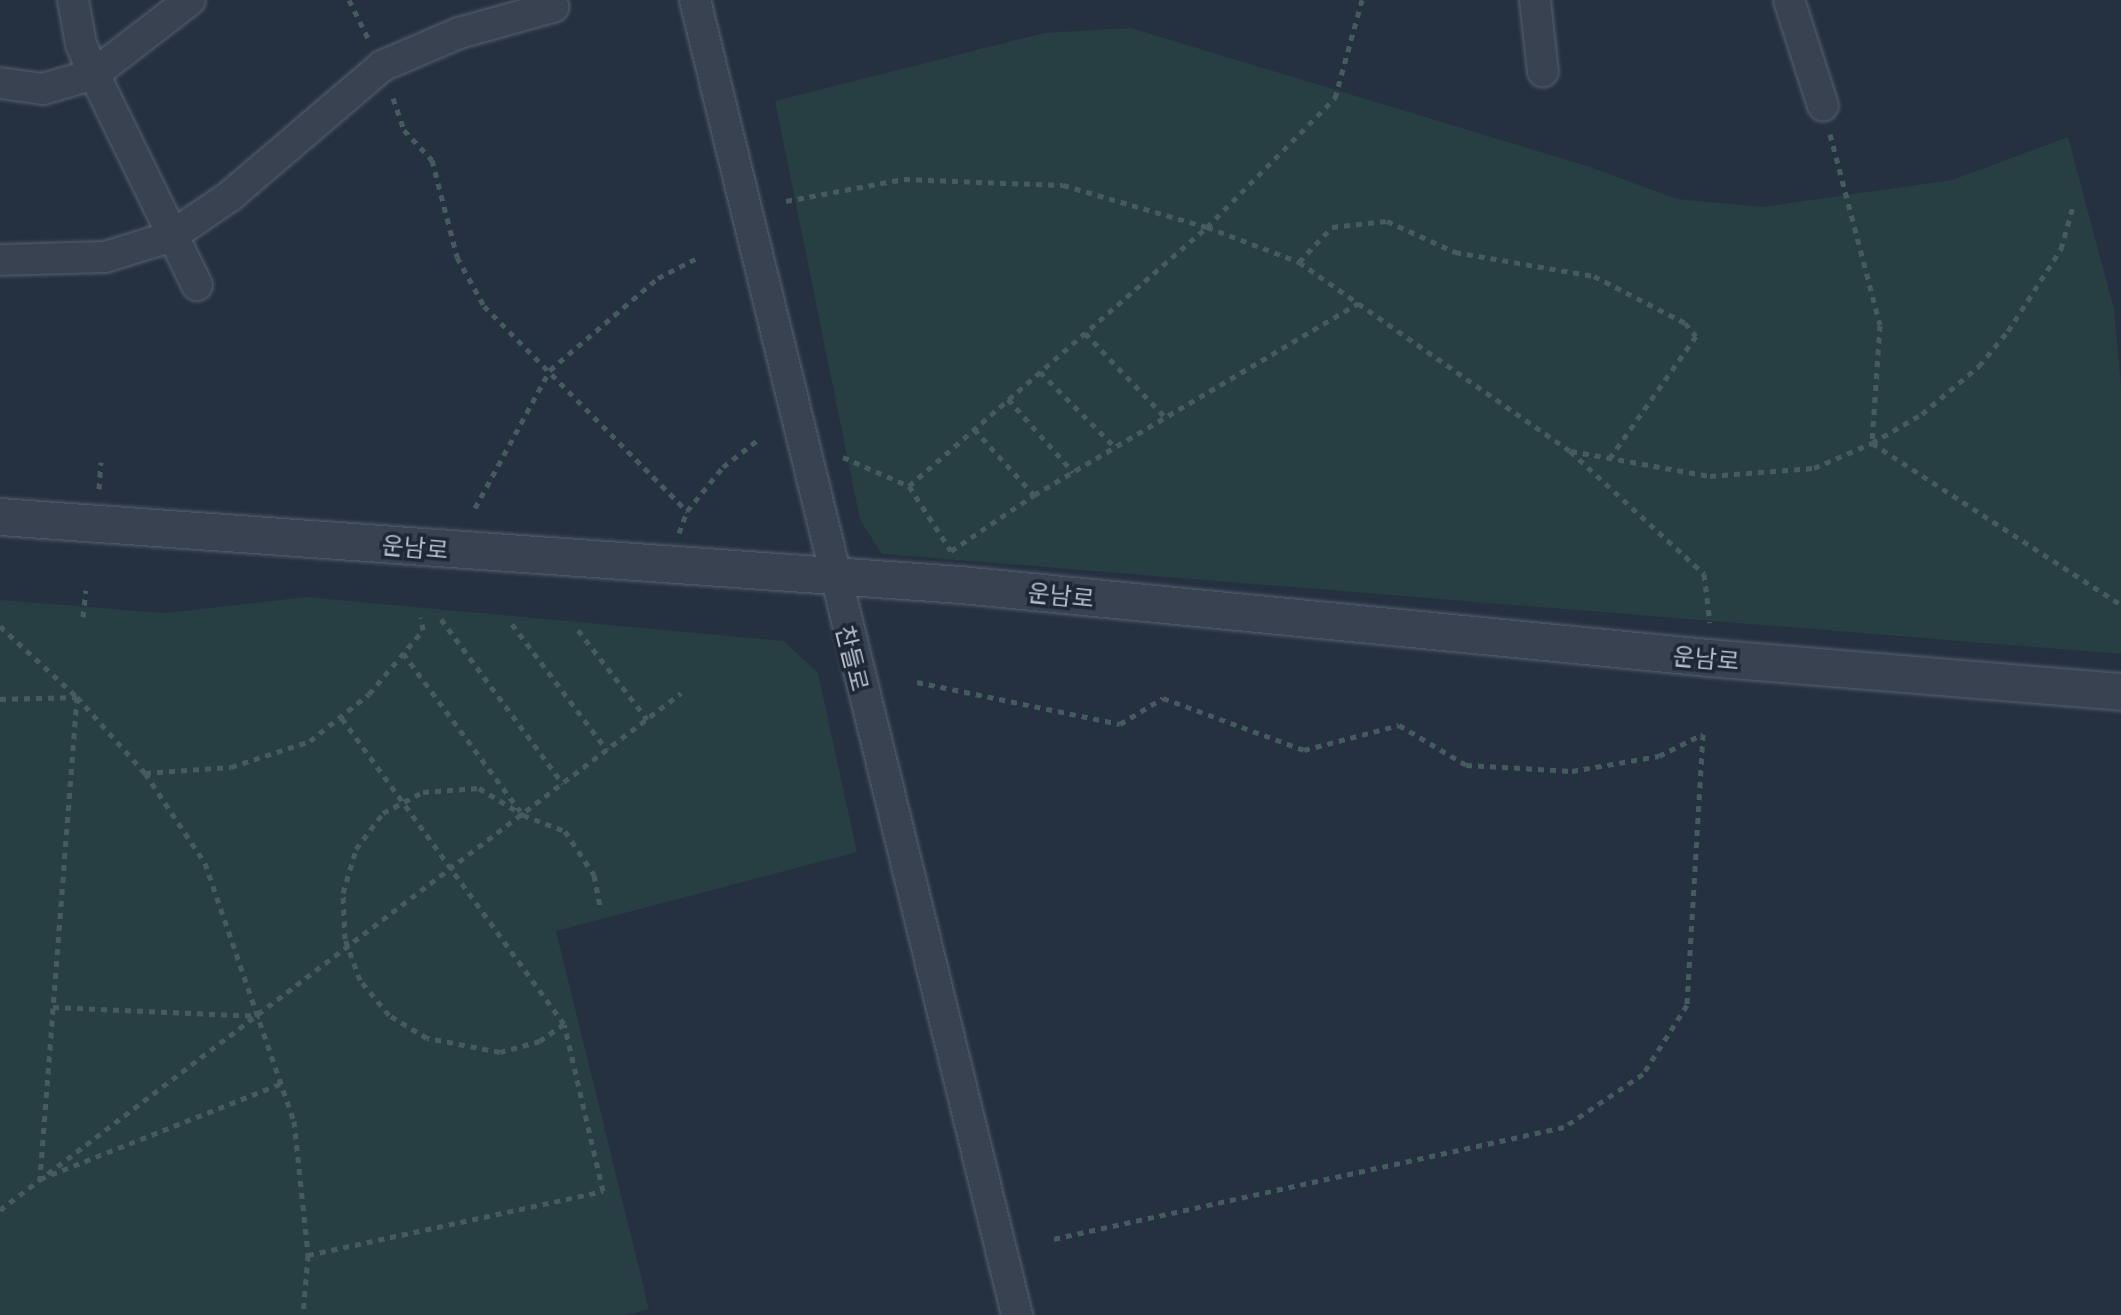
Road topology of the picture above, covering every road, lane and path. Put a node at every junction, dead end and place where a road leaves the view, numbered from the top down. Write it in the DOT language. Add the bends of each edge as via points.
graph roads {
  1 [pos="73,0"];
  2 [pos="190,0"];
  3 [pos="349,0"];
  4 [pos="695,0"];
  5 [pos="1362,0"];
  6 [pos="1535,0"];
  7 [pos="1789,0"];
  8 [pos="553,7"];
  9 [pos="382,66"];
  10 [pos="1543,72"];
  11 [pos="94,74"];
  12 [pos="0,83"];
  13 [pos="1823,106"];
  14 [pos="786,201"];
  15 [pos="2073,206"];
  16 [pos="1207,227"];
  17 [pos="170,237"];
  18 [pos="701,256"];
  19 [pos="0,260"];
  20 [pos="1299,262"];
  21 [pos="197,285"];
  22 [pos="1359,303"];
  23 [pos="1085,333"];
  24 [pos="550,370"];
  25 [pos="1040,372"];
  26 [pos="1008,399"];
  27 [pos="1165,417"];
  28 [pos="974,429"];
  29 [pos="759,439"];
  30 [pos="1872,443"];
  31 [pos="1115,447"];
  32 [pos="1570,451"];
  33 [pos="843,457"];
  34 [pos="1610,458"];
  35 [pos="101,462"];
  36 [pos="1073,472"];
  37 [pos="909,486"];
  38 [pos="99,489"];
  39 [pos="1034,495"];
  40 [pos="475,508"];
  41 [pos="687,511"];
  42 [pos="0,517"];
  43 [pos="677,537"];
  44 [pos="833,576"];
  45 [pos="86,590"];
  46 [pos="2121,605"];
  47 [pos="83,617"];
  48 [pos="421,617"];
  49 [pos="441,619"];
  50 [pos="1710,623"];
  51 [pos="512,624"];
  52 [pos="0,626"];
  53 [pos="578,630"];
  54 [pos="403,653"];
  55 [pos="917,682"];
  56 [pos="2121,692"];
  57 [pos="681,693"];
  58 [pos="77,697"];
  59 [pos="0,699"];
  60 [pos="341,717"];
  61 [pos="647,719"];
  62 [pos="607,750"];
  63 [pos="145,773"];
  64 [pos="563,784"];
  65 [pos="405,801"];
  66 [pos="523,815"];
  67 [pos="454,868"];
  68 [pos="600,906"];
  69 [pos="53,1007"];
  70 [pos="261,1016"];
  71 [pos="564,1024"];
  72 [pos="282,1083"];
  73 [pos="40,1179"];
  74 [pos="0,1210"];
  75 [pos="1053,1239"];
  76 [pos="308,1255"];
  77 [pos="303,1315"];
  78 [pos="1017,1315"];
  1 -- 11 [label="street" via="81,44"];
  2 -- 11 [label="street"];
  3 -- 9 [label="path"];
  4 -- 44 [label="street, 찬들로"];
  5 -- 16 [label="path" via="1335,98"];
  6 -- 10 [label="street"];
  7 -- 13 [label="street"];
  8 -- 9 [label="street" via="459,33"];
  9 -- 17 [label="street" via="230,196"];
  9 -- 24 [label="path" via="404,130 432,160 457,257 484,306"];
  11 -- 12 [label="street" via="43,89"];
  11 -- 17 [label="street"];
  13 -- 30 [label="path" via="1880,325"];
  14 -- 16 [label="path" via="904,179 1063,185"];
  15 -- 30 [label="path" via="2061,249 1998,343 1922,414"];
  16 -- 20 [label="path"];
  16 -- 23 [label="path"];
  17 -- 19 [label="street" via="105,257"];
  17 -- 21 [label="street"];
  18 -- 24 [label="path" via="658,278"];
  20 -- 22 [label="path"];
  20 -- 34 [label="path" via="1332,227 1387,221 1455,252 1594,276 1685,323 1696,336"];
  22 -- 27 [label="path"];
  22 -- 32 [label="path"];
  23 -- 25 [label="path"];
  23 -- 27 [label="path"];
  24 -- 40 [label="path"];
  24 -- 41 [label="path"];
  25 -- 26 [label="path"];
  25 -- 31 [label="path"];
  26 -- 28 [label="path"];
  26 -- 36 [label="path"];
  27 -- 31 [label="path"];
  28 -- 37 [label="path"];
  28 -- 39 [label="path"];
  29 -- 41 [label="path" via="723,467"];
  30 -- 34 [label="path" via="1814,468 1710,476"];
  30 -- 46 [label="path"];
  31 -- 36 [label="path"];
  32 -- 34 [label="path"];
  32 -- 50 [label="path" via="1704,574"];
  33 -- 37 [label="path"];
  35 -- 38 [label="path"];
  36 -- 39 [label="path"];
  37 -- 39 [label="path" via="951,551"];
  41 -- 43 [label="path"];
  42 -- 44 [label="street, 운남로"];
  44 -- 56 [label="street, 운남로"];
  44 -- 78 [label="street, 찬들로"];
  45 -- 47 [label="path"];
  48 -- 54 [label="path" via="423,630"];
  49 -- 64 [label="path"];
  51 -- 62 [label="path"];
  52 -- 58 [label="path"];
  53 -- 61 [label="path"];
  54 -- 60 [label="path" via="369,694"];
  54 -- 66 [label="path"];
  55 -- 75 [label="path" via="1120,724 1163,698 1304,750 1399,725 1466,765 1572,771 1659,756 1703,734 1687,1005 1643,1074 1564,1127"];
  57 -- 61 [label="path"];
  58 -- 59 [label="path"];
  58 -- 63 [label="path"];
  58 -- 69 [label="path"];
  60 -- 63 [label="path" via="310,741 231,767"];
  60 -- 65 [label="path"];
  61 -- 62 [label="path"];
  62 -- 64 [label="path"];
  63 -- 70 [label="path" via="205,863"];
  64 -- 66 [label="path"];
  65 -- 66 [label="path" via="423,792 479,788"];
  65 -- 67 [label="path"];
  65 -- 71 [label="path" via="383,813 356,849 343,893 345,939 360,980 389,1015 414,1031 471,1048 500,1052 540,1041"];
  66 -- 67 [label="path"];
  66 -- 68 [label="path" via="565,831 594,875"];
  67 -- 70 [label="path"];
  67 -- 71 [label="path"];
  69 -- 70 [label="path"];
  69 -- 73 [label="path"];
  70 -- 72 [label="path"];
  70 -- 73 [label="path"];
  71 -- 76 [label="path" via="603,1191"];
  72 -- 73 [label="path"];
  72 -- 76 [label="path" via="294,1121"];
  73 -- 74 [label="path"];
  76 -- 77 [label="path"];
}
